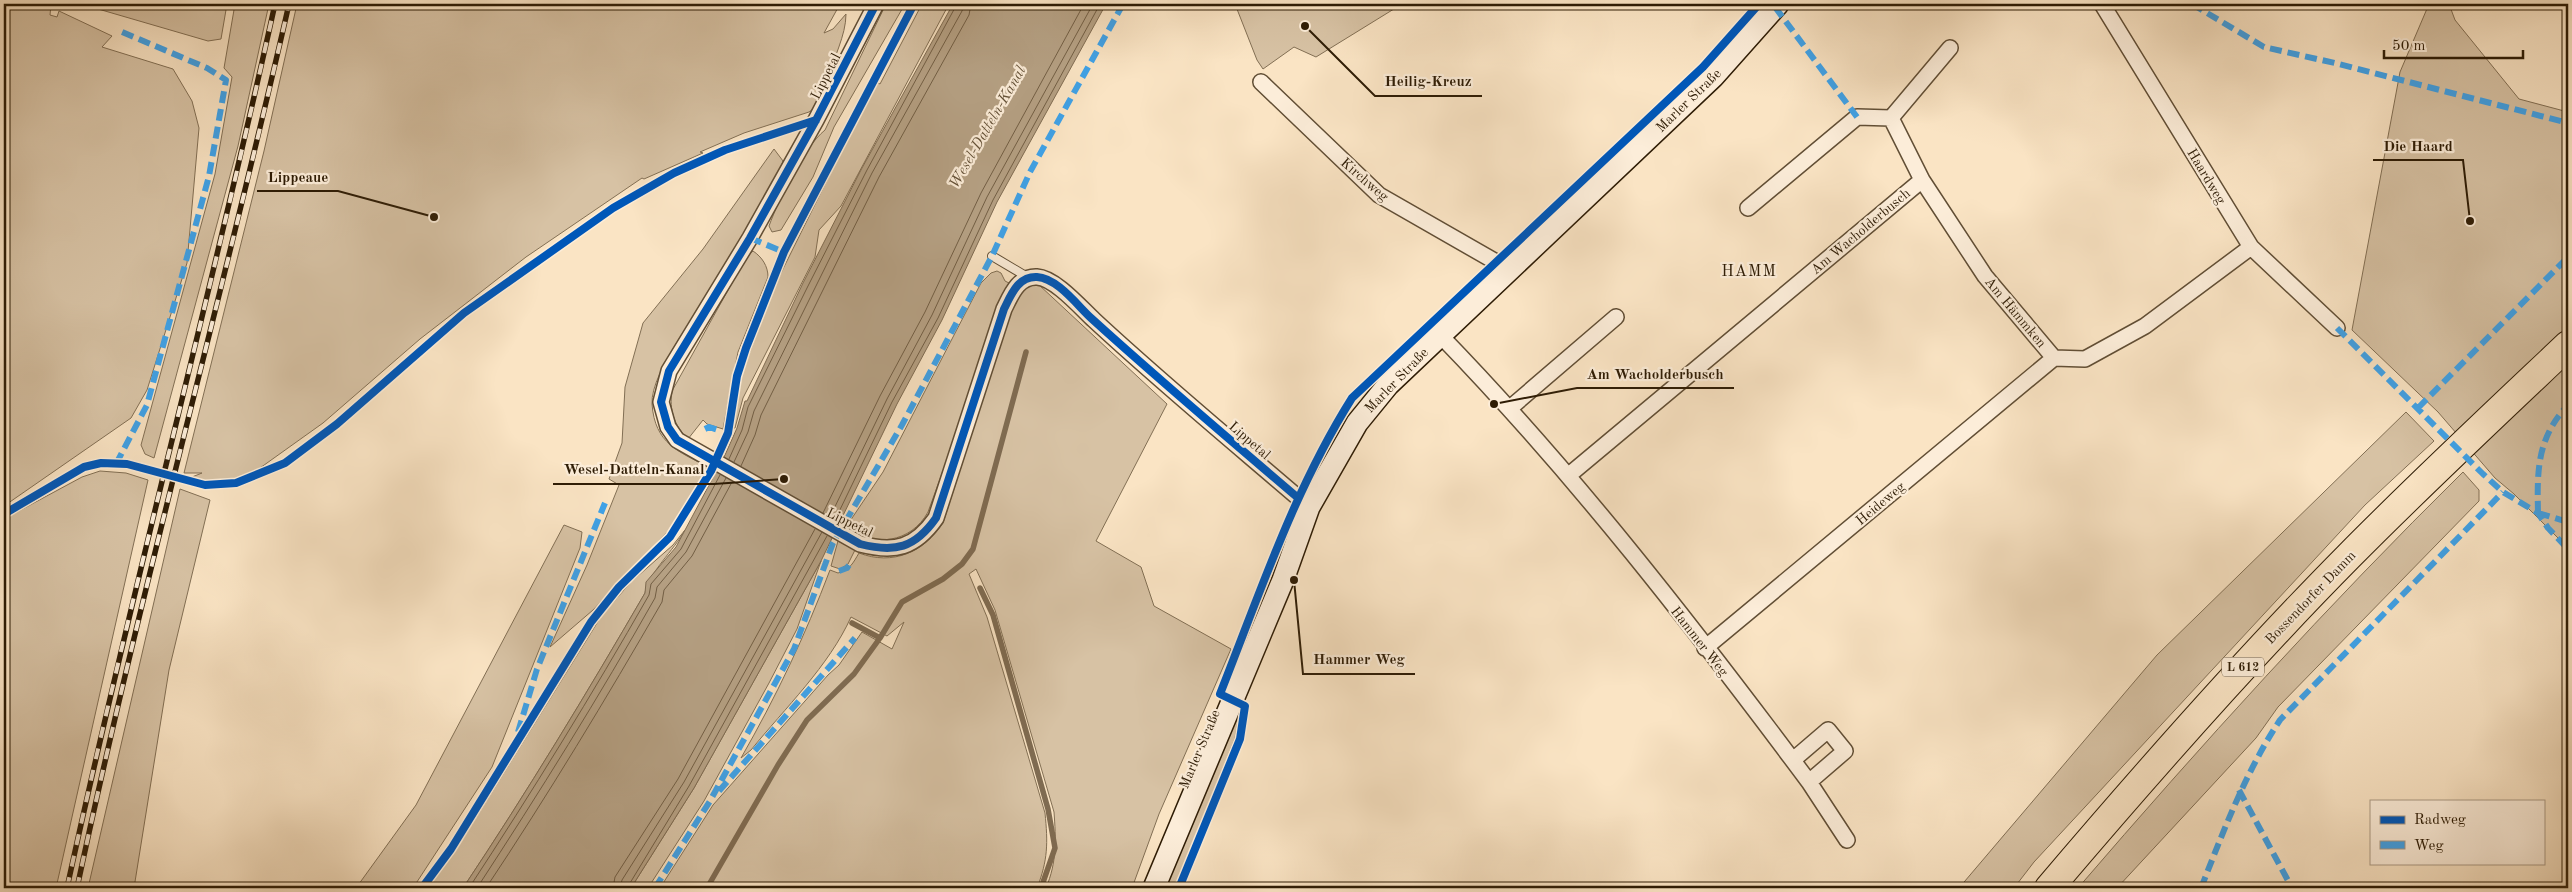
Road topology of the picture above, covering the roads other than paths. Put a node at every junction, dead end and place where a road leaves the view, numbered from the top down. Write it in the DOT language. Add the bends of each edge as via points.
graph roads {
  1 [pos="876,4"];
  2 [pos="1778,4"];
  3 [pos="2102,4"];
  4 [pos="1950,48"];
  5 [pos="1261,82"];
  6 [pos="1891,118"];
  7 [pos="1922,180"];
  8 [pos="1748,208"];
  9 [pos="2251,247"];
  10 [pos="992,256"];
  11 [pos="1510,270"];
  12 [pos="1029,278"];
  13 [pos="1616,317"];
  14 [pos="2337,328"];
  15 [pos="1440,335"];
  16 [pos="2568,345"];
  17 [pos="2054,358"];
  18 [pos="1510,408"];
  19 [pos="1569,475"];
  20 [pos="1309,507"];
  21 [pos="1705,648"];
  22 [pos="1793,760"];
  23 [pos="1809,782"];
  24 [pos="1847,840"];
  25 [pos="1154,888"];
  26 [pos="2049,888"];
  1 -- 12 [label="street, Lippetal" via="750,238 669,371 661,402 668,427 677,440 846,537 874,548 903,546 923,536 936,518 1004,309 1014,288"];
  2 -- 11 [label="main road, Marler Straße" via="1713,77"];
  3 -- 9 [label="street, Haardweg"];
  4 -- 6 [label="street"];
  5 -- 11 [label="street, Kirchweg" via="1378,195"];
  6 -- 7 [label="street, Am Hämmken"];
  6 -- 8 [label="street" via="1857,116"];
  7 -- 17 [label="street, Am Hämmken" via="1985,276"];
  7 -- 19 [label="street, Am Wacholderbusch"];
  9 -- 14 [label="street, Haardweg"];
  9 -- 17 [label="street, Am Hämmken" via="2145,326 2085,359"];
  10 -- 12 [label="lane"];
  11 -- 15 [label="main road, Marler Straße"];
  12 -- 20 [label="street, Lippetal" via="1043,278 1056,285 1136,359"];
  13 -- 18 [label="street"];
  15 -- 18 [label="street, Hammer Weg"];
  15 -- 20 [label="main road, Marler Straße" via="1366,410"];
  16 -- 26 [label="highway, Bossendorfer Damm / L 612" via="2347,557 2124,799"];
  17 -- 21 [label="street, Heideweg"];
  18 -- 19 [label="street, Hammer Weg"];
  19 -- 21 [label="street, Hammer Weg"];
  20 -- 25 [label="main road, Marler Straße" via="1283,580"];
  21 -- 22 [label="street, Hammer Weg"];
  22 -- 23 [label="street, Hammer Weg"];
  22 -- 23 [label="street" via="1828,730 1845,751"];
  23 -- 24 [label="street, Hammer Weg"];
}
